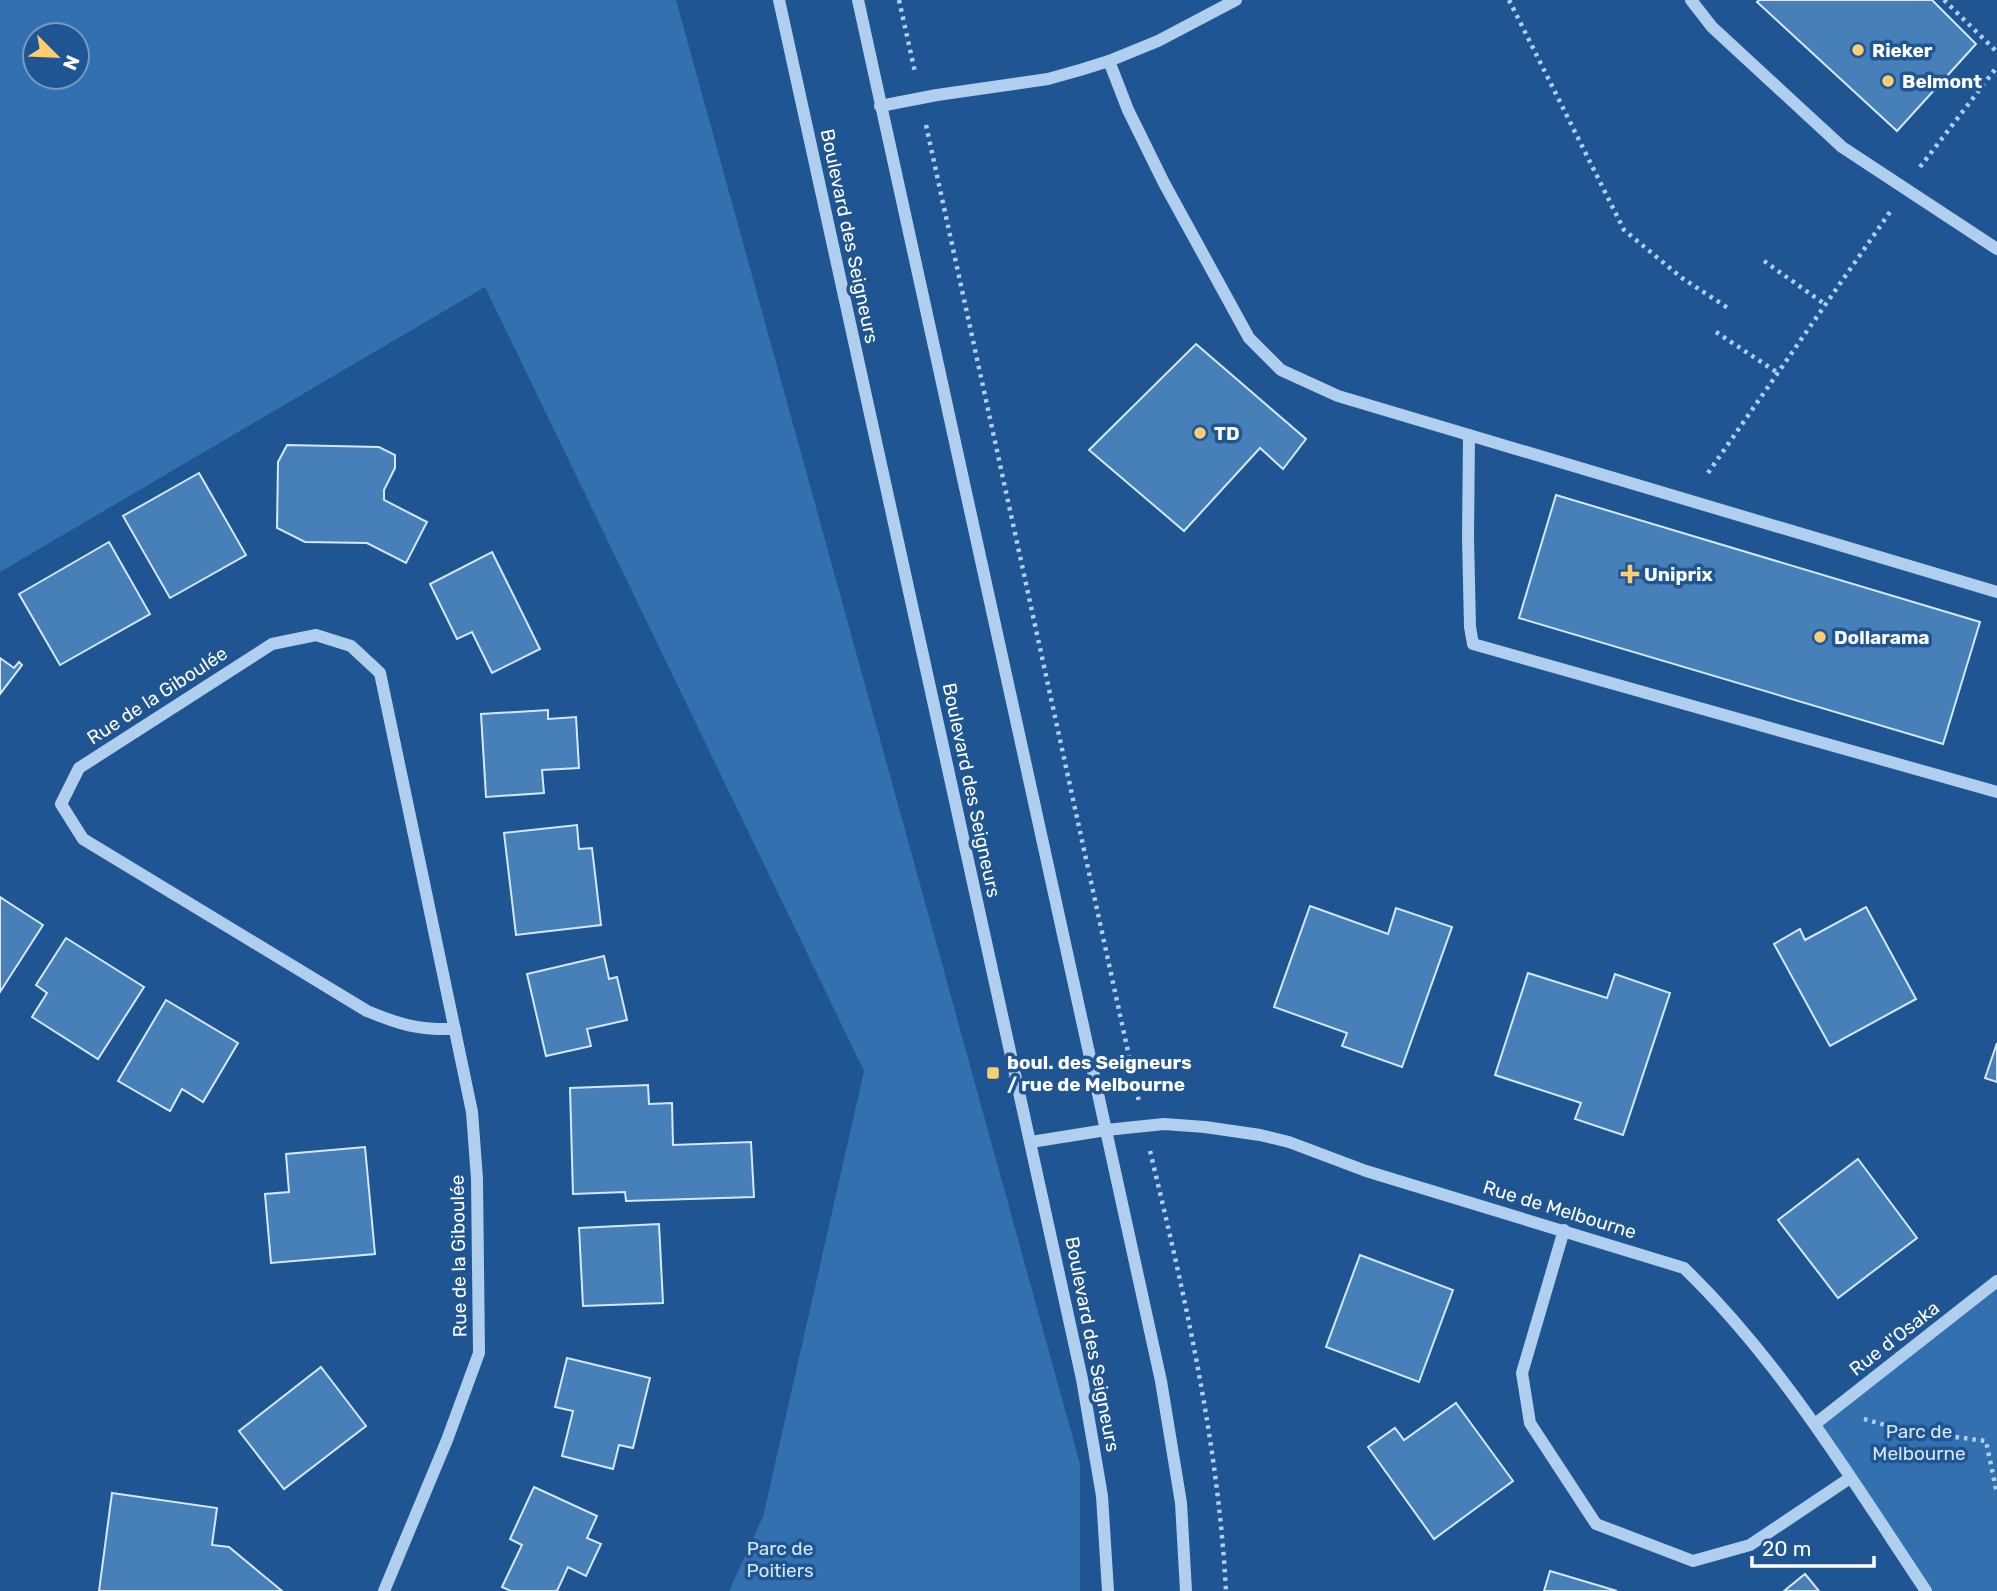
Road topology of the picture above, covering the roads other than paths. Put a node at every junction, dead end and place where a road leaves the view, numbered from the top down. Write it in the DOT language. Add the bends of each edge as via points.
graph roads {
  1 [pos="779,0"];
  2 [pos="859,0"];
  3 [pos="1236,0"];
  4 [pos="1691,0"];
  5 [pos="1109,61"];
  6 [pos="880,106"];
  7 [pos="1997,249"];
  8 [pos="1469,435"];
  9 [pos="1997,592"];
  10 [pos="1997,792"];
  11 [pos="455,1029"];
  12 [pos="1106,1130"];
  13 [pos="1031,1142"];
  14 [pos="1564,1230"];
  15 [pos="1997,1282"];
  16 [pos="1815,1424"];
  17 [pos="1850,1478"];
  18 [pos="384,1591"];
  19 [pos="1108,1591"];
  20 [pos="1186,1591"];
  21 [pos="1926,1591"];
  1 -- 13 [label="street, Boulevard des Seigneurs"];
  2 -- 6 [label="street"];
  3 -- 5 [label="street"];
  4 -- 7 [label="street" via="1712,27 1842,147"];
  5 -- 6 [label="street" via="1048,79"];
  5 -- 8 [label="street" via="1164,183 1249,338 1281,370 1338,396"];
  6 -- 12 [label="street"];
  8 -- 9 [label="street"];
  8 -- 10 [label="street" via="1473,644"];
  11 -- 11 [label="street, Rue de la Giboulée" via="402,1025 367,1011 83,839 61,804 79,768 272,644 316,635 351,646 380,673"];
  11 -- 18 [label="street, Rue de la Giboulée" via="472,1112 477,1179 479,1353"];
  12 -- 13 [label="street, Rue de Melbourne"];
  12 -- 14 [label="street, Rue de Melbourne" via="1164,1124 1260,1135"];
  12 -- 20 [label="street" via="1170,1426 1181,1503"];
  13 -- 19 [label="street, Boulevard des Seigneurs" via="1094,1439"];
  14 -- 16 [label="street, Rue de Melbourne" via="1684,1268 1714,1297"];
  14 -- 17 [label="street" via="1522,1373 1530,1423 1596,1524 1693,1561 1750,1545"];
  15 -- 16 [label="street, Rue d'Osaka"];
  16 -- 17 [label="street, Rue de Melbourne"];
  17 -- 21 [label="street, Rue de Melbourne"];
}
